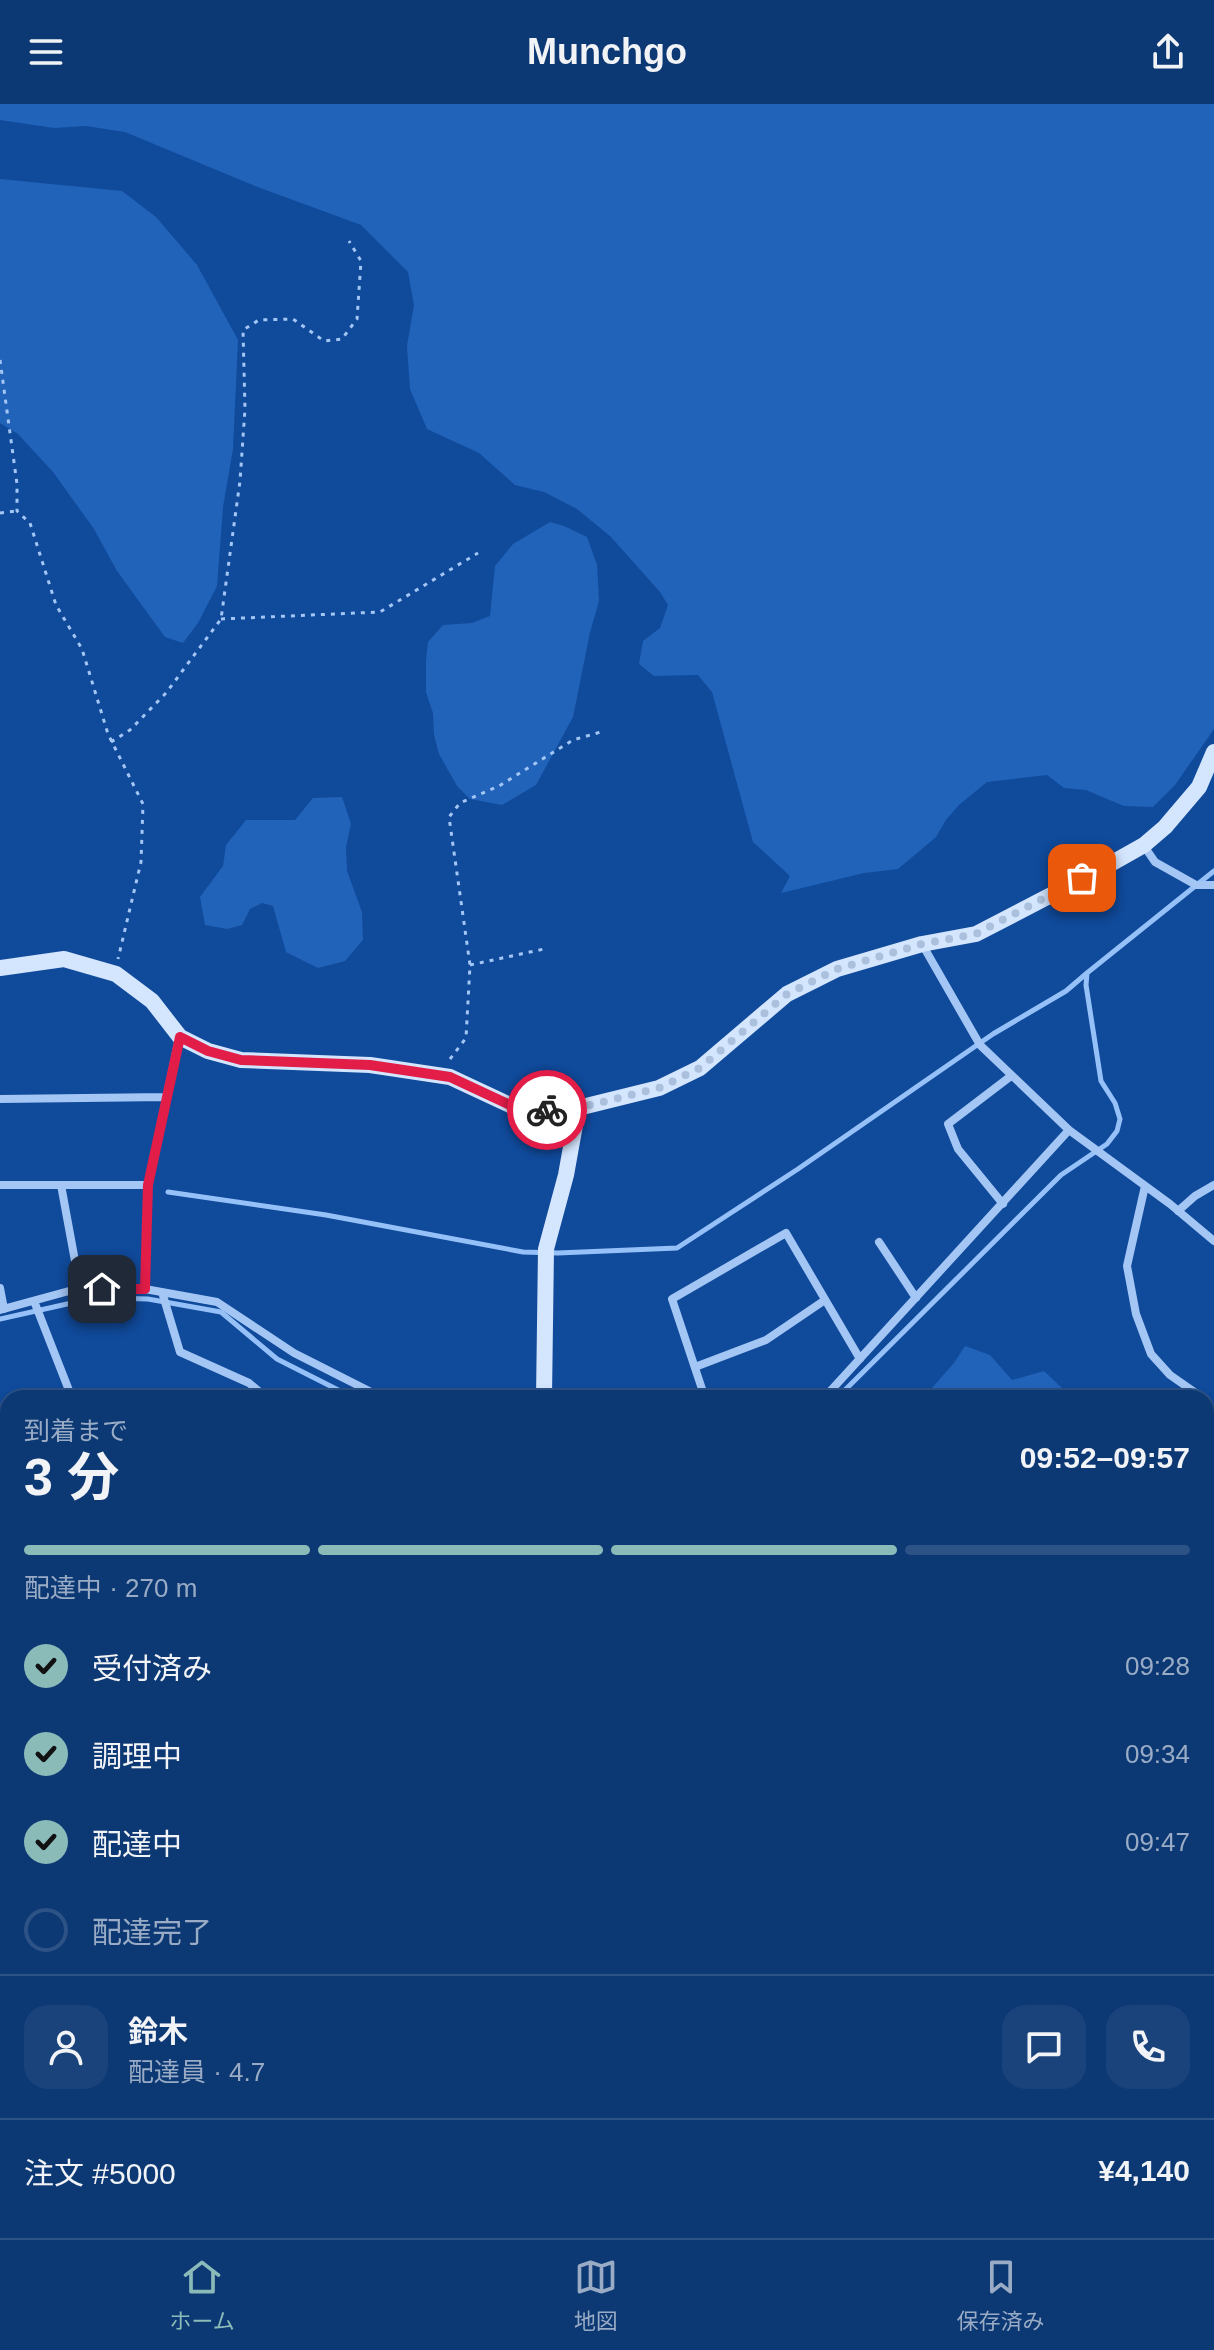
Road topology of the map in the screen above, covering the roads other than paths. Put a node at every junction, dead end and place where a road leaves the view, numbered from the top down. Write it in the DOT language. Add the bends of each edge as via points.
graph roads {
  1 [pos="1214,752"];
  2 [pos="1144,845"];
  3 [pos="1214,885"];
  4 [pos="922,944"];
  5 [pos="0,968"];
  6 [pos="180,1037"];
  7 [pos="1011,1076"];
  8 [pos="167,1097"];
  9 [pos="0,1099"];
  10 [pos="578,1108"];
  11 [pos="1069,1130"];
  12 [pos="0,1185"];
  13 [pos="61,1185"];
  14 [pos="148,1185"];
  15 [pos="1214,1185"];
  16 [pos="1145,1186"];
  17 [pos="1003,1204"];
  18 [pos="1178,1211"];
  19 [pos="1214,1241"];
  20 [pos="879,1242"];
  21 [pos="0,1288"];
  22 [pos="80,1288"];
  23 [pos="145,1289"];
  24 [pos="162,1292"];
  25 [pos="916,1298"];
  26 [pos="825,1300"];
  27 [pos="34,1301"];
  28 [pos="2,1310"];
  29 [pos="860,1359"];
  30 [pos="695,1367"];
  31 [pos="69,1390"];
  32 [pos="257,1390"];
  33 [pos="367,1390"];
  34 [pos="544,1390"];
  35 [pos="702,1390"];
  36 [pos="831,1390"];
  37 [pos="1190,1390"];
  1 -- 2 [label="street" via="1199,787"];
  2 -- 3 [label="street" via="1155,862 1196,885"];
  2 -- 4 [label="street" via="976,934"];
  4 -- 7 [label="street" via="980,1045"];
  4 -- 10 [label="street" via="837,969 787,994 700,1068 659,1088"];
  5 -- 6 [label="street" via="64,959 116,974 152,1001"];
  6 -- 8 [label="street"];
  6 -- 10 [label="street" via="241,1060 370,1065 450,1077 510,1105"];
  7 -- 11 [label="street"];
  7 -- 17 [label="street" via="948,1124 958,1149"];
  8 -- 9 [label="street"];
  8 -- 14 [label="street"];
  10 -- 34 [label="street" via="546,1249"];
  11 -- 16 [label="street"];
  11 -- 17 [label="street"];
  12 -- 13 [label="street"];
  13 -- 14 [label="street"];
  13 -- 22 [label="street"];
  14 -- 23 [label="street"];
  15 -- 18 [label="street"];
  16 -- 18 [label="street"];
  16 -- 37 [label="street" via="1127,1266 1136,1314 1151,1354"];
  17 -- 25 [label="street"];
  18 -- 19 [label="street"];
  20 -- 25 [label="street"];
  21 -- 28 [label="street"];
  22 -- 23 [label="street"];
  22 -- 27 [label="street"];
  23 -- 24 [label="street"];
  24 -- 32 [label="street" via="180,1352"];
  24 -- 33 [label="street" via="217,1302 294,1353"];
  25 -- 29 [label="street"];
  26 -- 29 [label="street"];
  26 -- 30 [label="street" via="766,1340"];
  26 -- 30 [label="street" via="786,1233 672,1299"];
  27 -- 28 [label="street"];
  27 -- 31 [label="street"];
  29 -- 36 [label="street"];
  30 -- 35 [label="street"];
}
